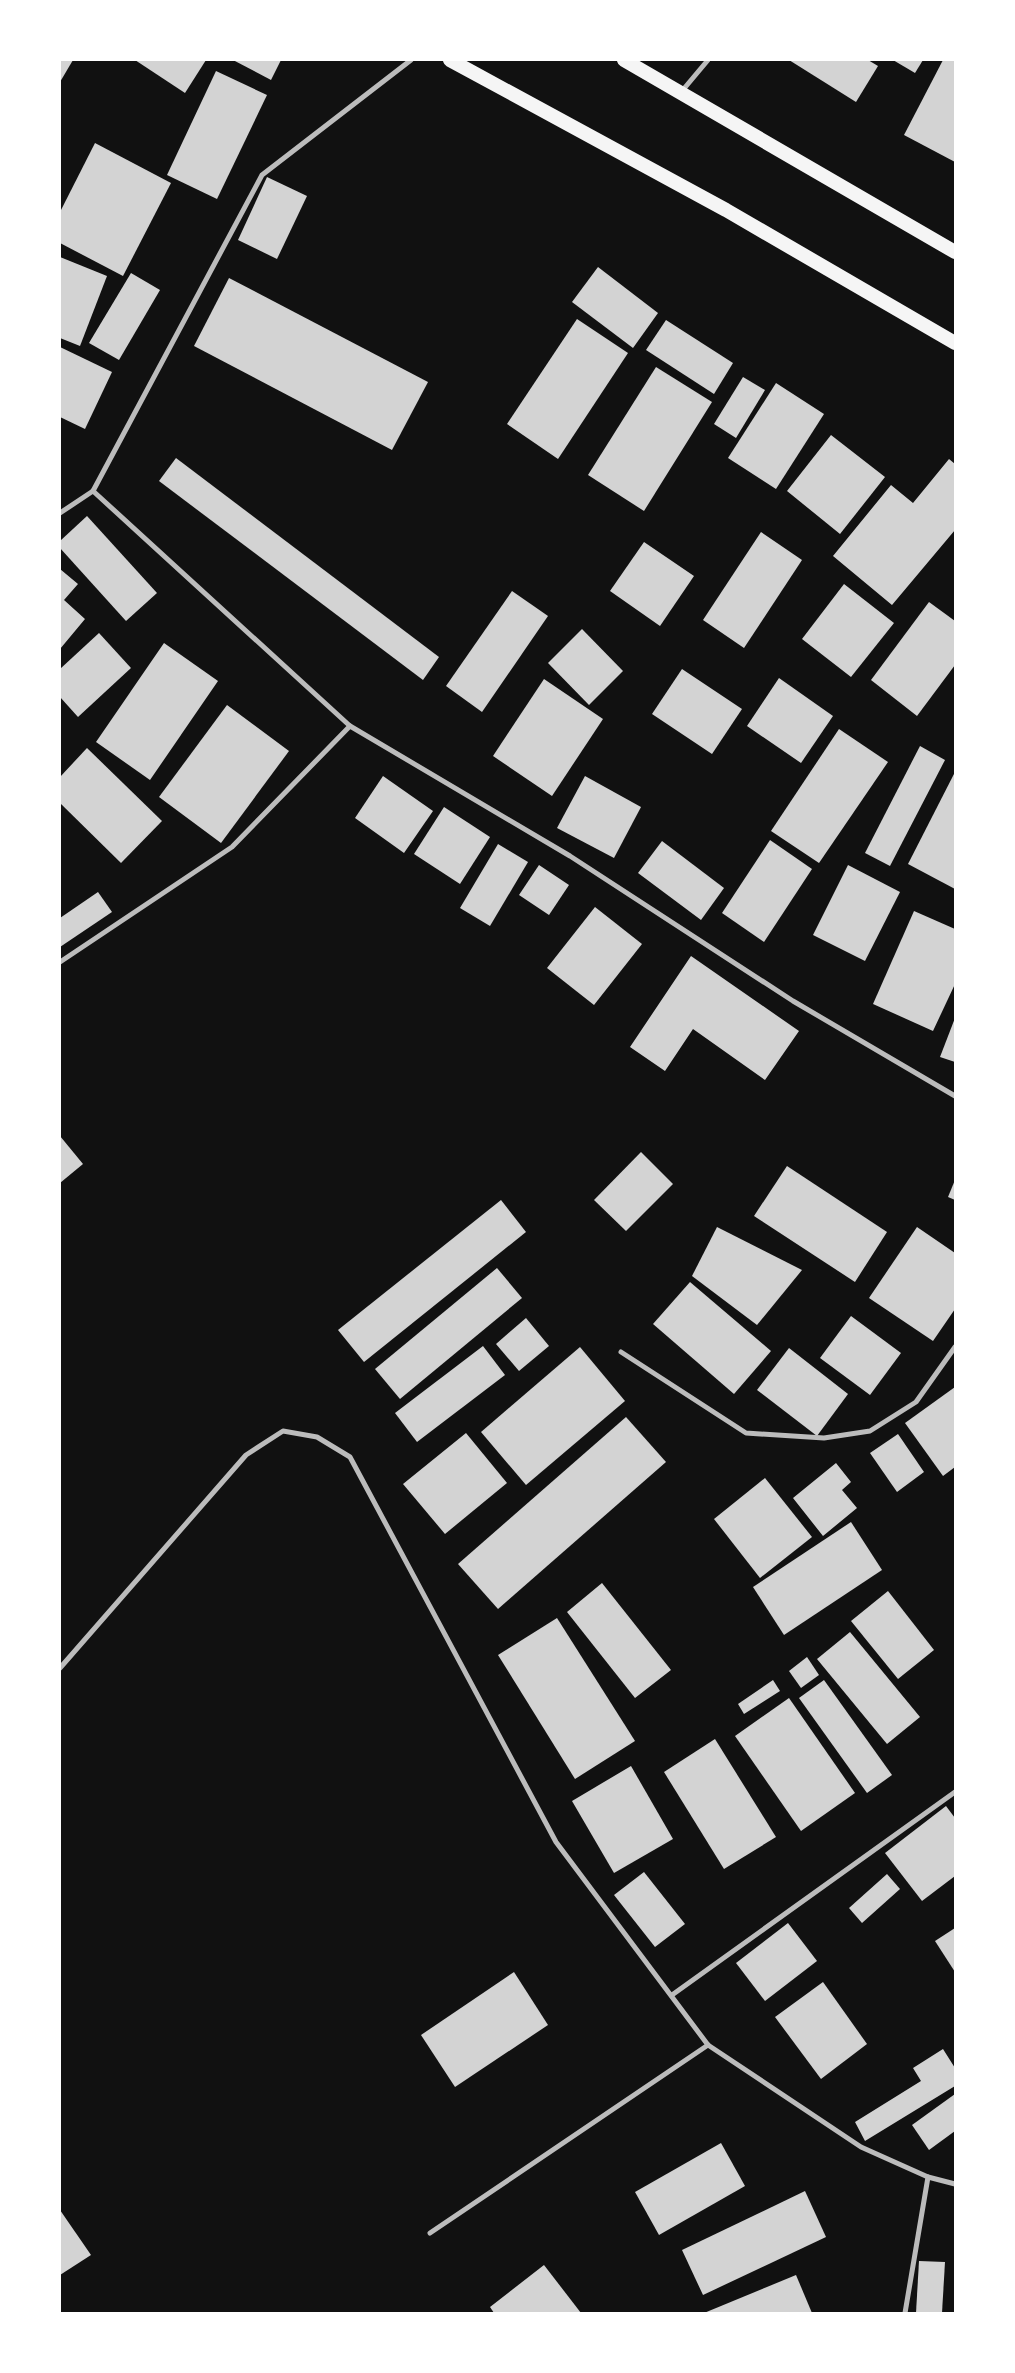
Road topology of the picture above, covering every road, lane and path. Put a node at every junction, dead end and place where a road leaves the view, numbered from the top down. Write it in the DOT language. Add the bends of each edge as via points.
graph roads {
  1 [pos="411,60"];
  2 [pos="450,60"];
  3 [pos="624,60"];
  4 [pos="708,60"];
  5 [pos="682,91"];
  6 [pos="955,252"];
  7 [pos="955,343"];
  8 [pos="93,491"];
  9 [pos="60,513"];
  10 [pos="350,726"];
  11 [pos="60,962"];
  12 [pos="955,1096"];
  13 [pos="955,1347"];
  14 [pos="621,1352"];
  15 [pos="60,1668"];
  16 [pos="955,1792"];
  17 [pos="672,1995"];
  18 [pos="708,2045"];
  19 [pos="928,2177"];
  20 [pos="955,2184"];
  21 [pos="430,2233"];
  22 [pos="905,2313"];
  1 -- 8 [label="street" via="262,174"];
  2 -- 7 [label="highway" via="726,210"];
  3 -- 5 [label="highway"];
  4 -- 5 [label="street"];
  5 -- 6 [label="highway"];
  8 -- 9 [label="street"];
  8 -- 10 [label="street"];
  10 -- 11 [label="street" via="232,848"];
  10 -- 12 [label="street" via="570,856 793,1000"];
  13 -- 14 [label="street" via="916,1402 870,1431 824,1438 746,1433"];
  15 -- 17 [label="street" via="246,1455 284,1431 318,1436 350,1457 556,1842"];
  16 -- 17 [label="street"];
  17 -- 18 [label="street"];
  18 -- 19 [label="street" via="861,2147"];
  18 -- 21 [label="street"];
  19 -- 20 [label="street"];
  19 -- 22 [label="street"];
}
